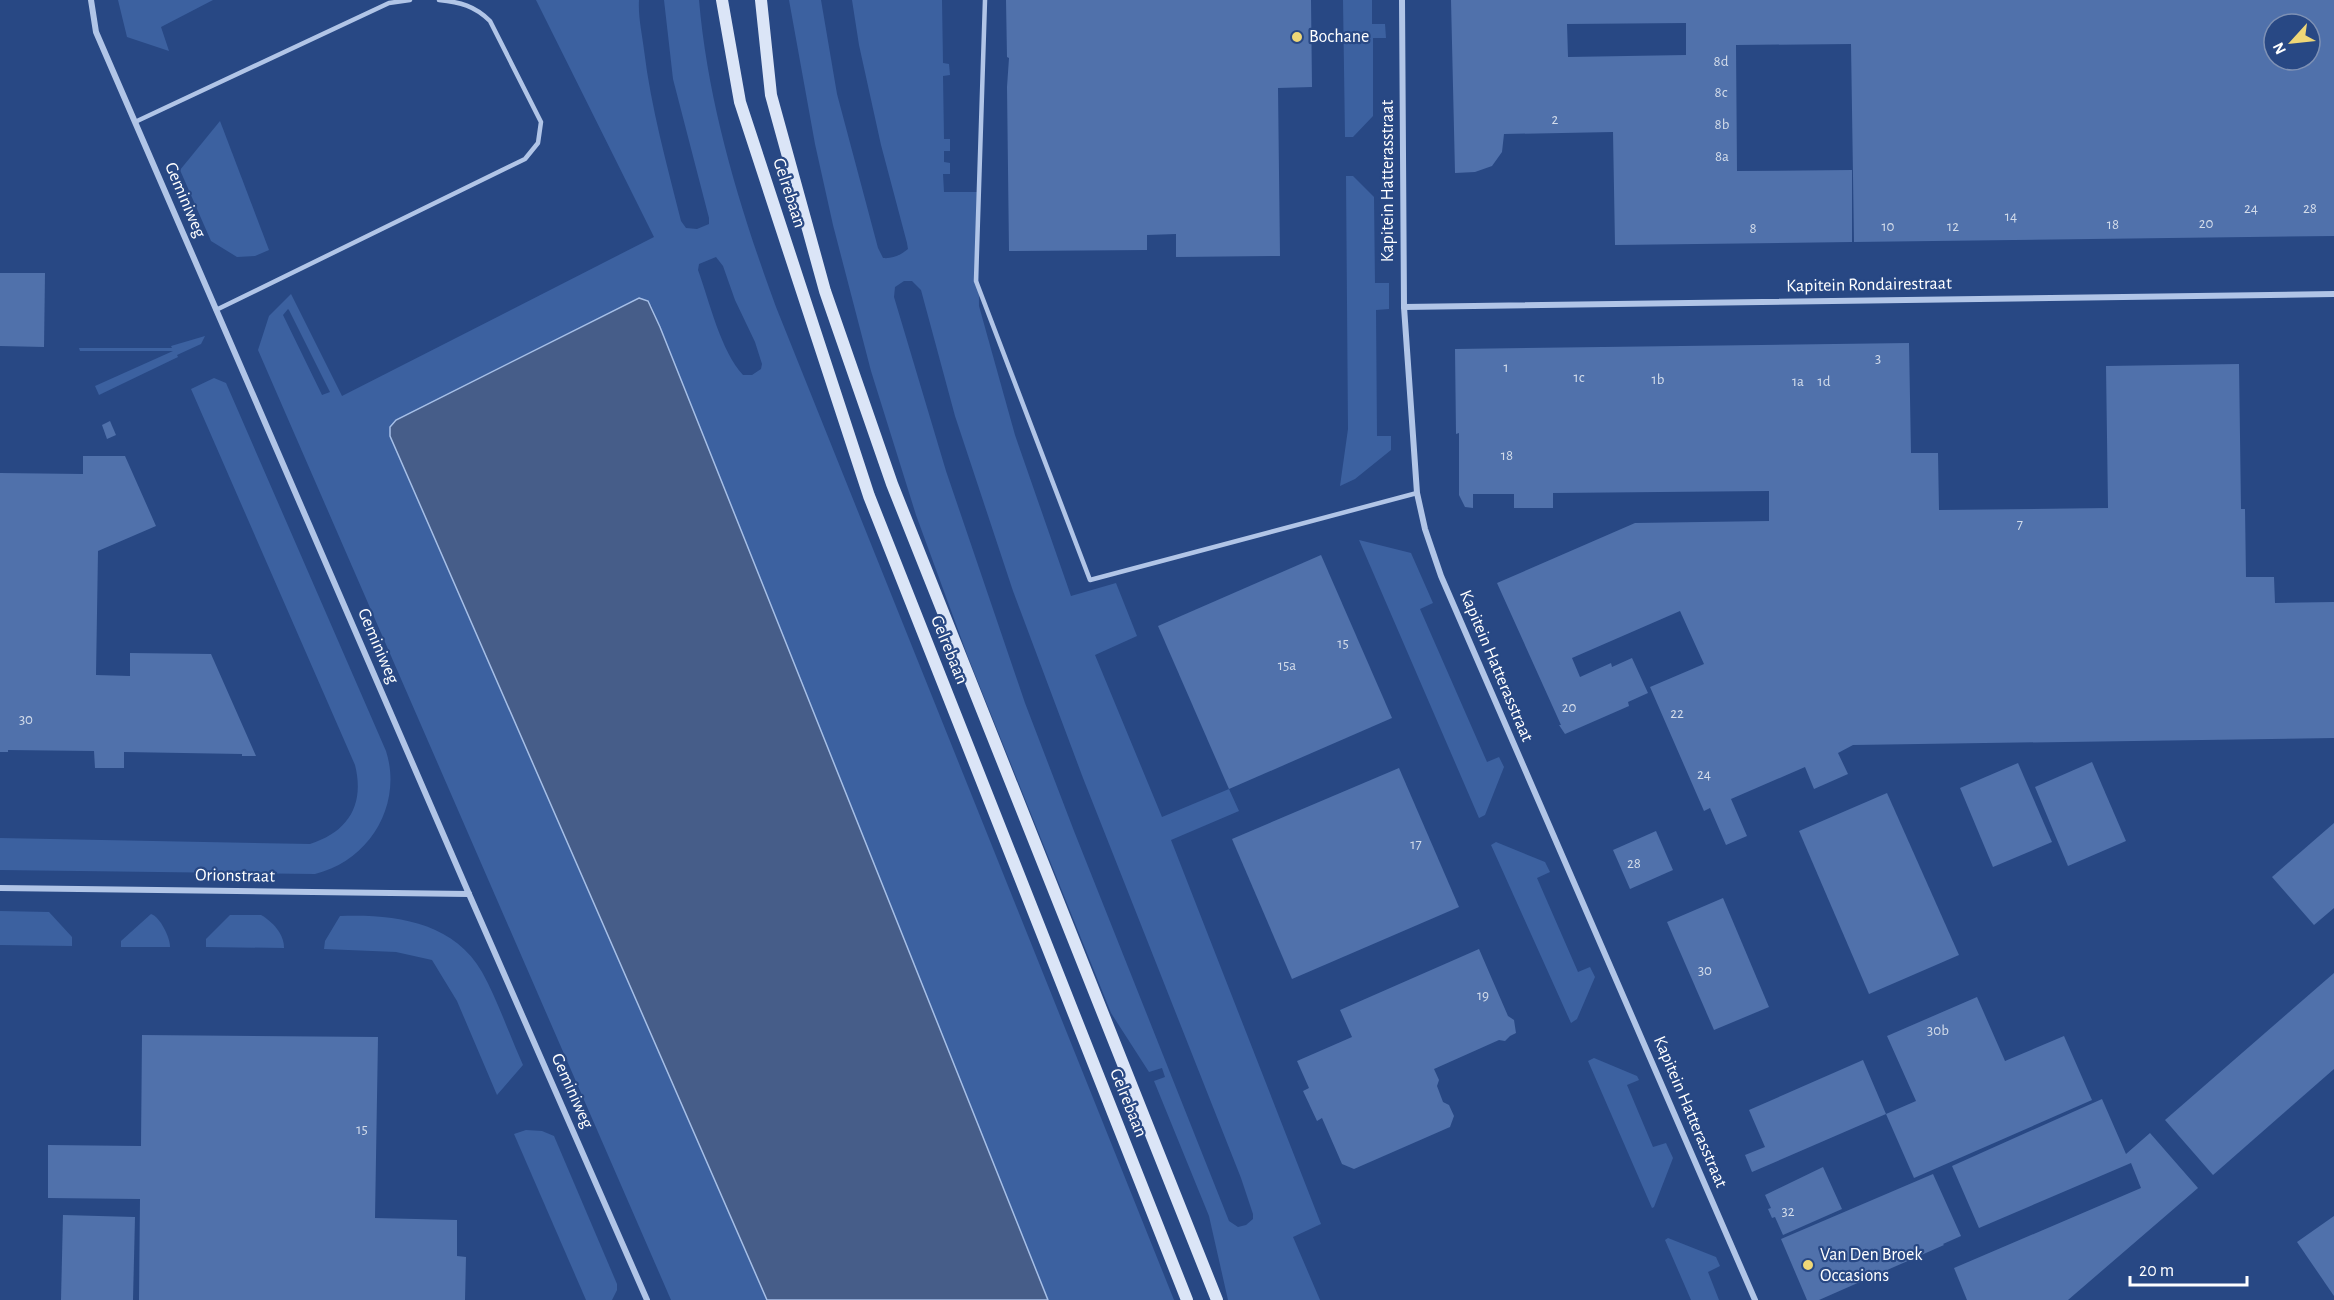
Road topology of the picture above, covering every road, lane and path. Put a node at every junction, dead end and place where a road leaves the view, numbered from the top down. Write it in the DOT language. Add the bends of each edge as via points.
graph roads {
  1 [pos="91,0"];
  2 [pos="410,0"];
  3 [pos="439,0"];
  4 [pos="722,0"];
  5 [pos="761,0"];
  6 [pos="985,0"];
  7 [pos="1402,0"];
  8 [pos="135,122"];
  9 [pos="2334,294"];
  10 [pos="1404,307"];
  11 [pos="216,310"];
  12 [pos="1417,493"];
  13 [pos="0,888"];
  14 [pos="469,894"];
  15 [pos="647,1300"];
  16 [pos="1187,1300"];
  17 [pos="1217,1300"];
  18 [pos="1755,1300"];
  1 -- 8 [label="street, Geminiweg" via="96,32"];
  2 -- 8 [label="lane" via="389,3"];
  3 -- 11 [label="lane" via="461,2 490,21 541,122 538,143 525,159"];
  4 -- 16 [label="street, Gelrebaan" via="740,102 869,496"];
  5 -- 17 [label="street, Gelrebaan" via="771,95 825,291 892,484"];
  6 -- 12 [label="lane" via="976,281 1090,580"];
  7 -- 10 [label="street, Kapitein Hatterasstraat"];
  8 -- 11 [label="street, Geminiweg"];
  9 -- 10 [label="street, Kapitein Rondairestraat"];
  10 -- 12 [label="street, Kapitein Hatterasstraat"];
  11 -- 14 [label="street, Geminiweg"];
  12 -- 18 [label="street, Kapitein Hatterasstraat" via="1441,576"];
  13 -- 14 [label="street, Orionstraat"];
  14 -- 15 [label="street, Geminiweg"];
}
